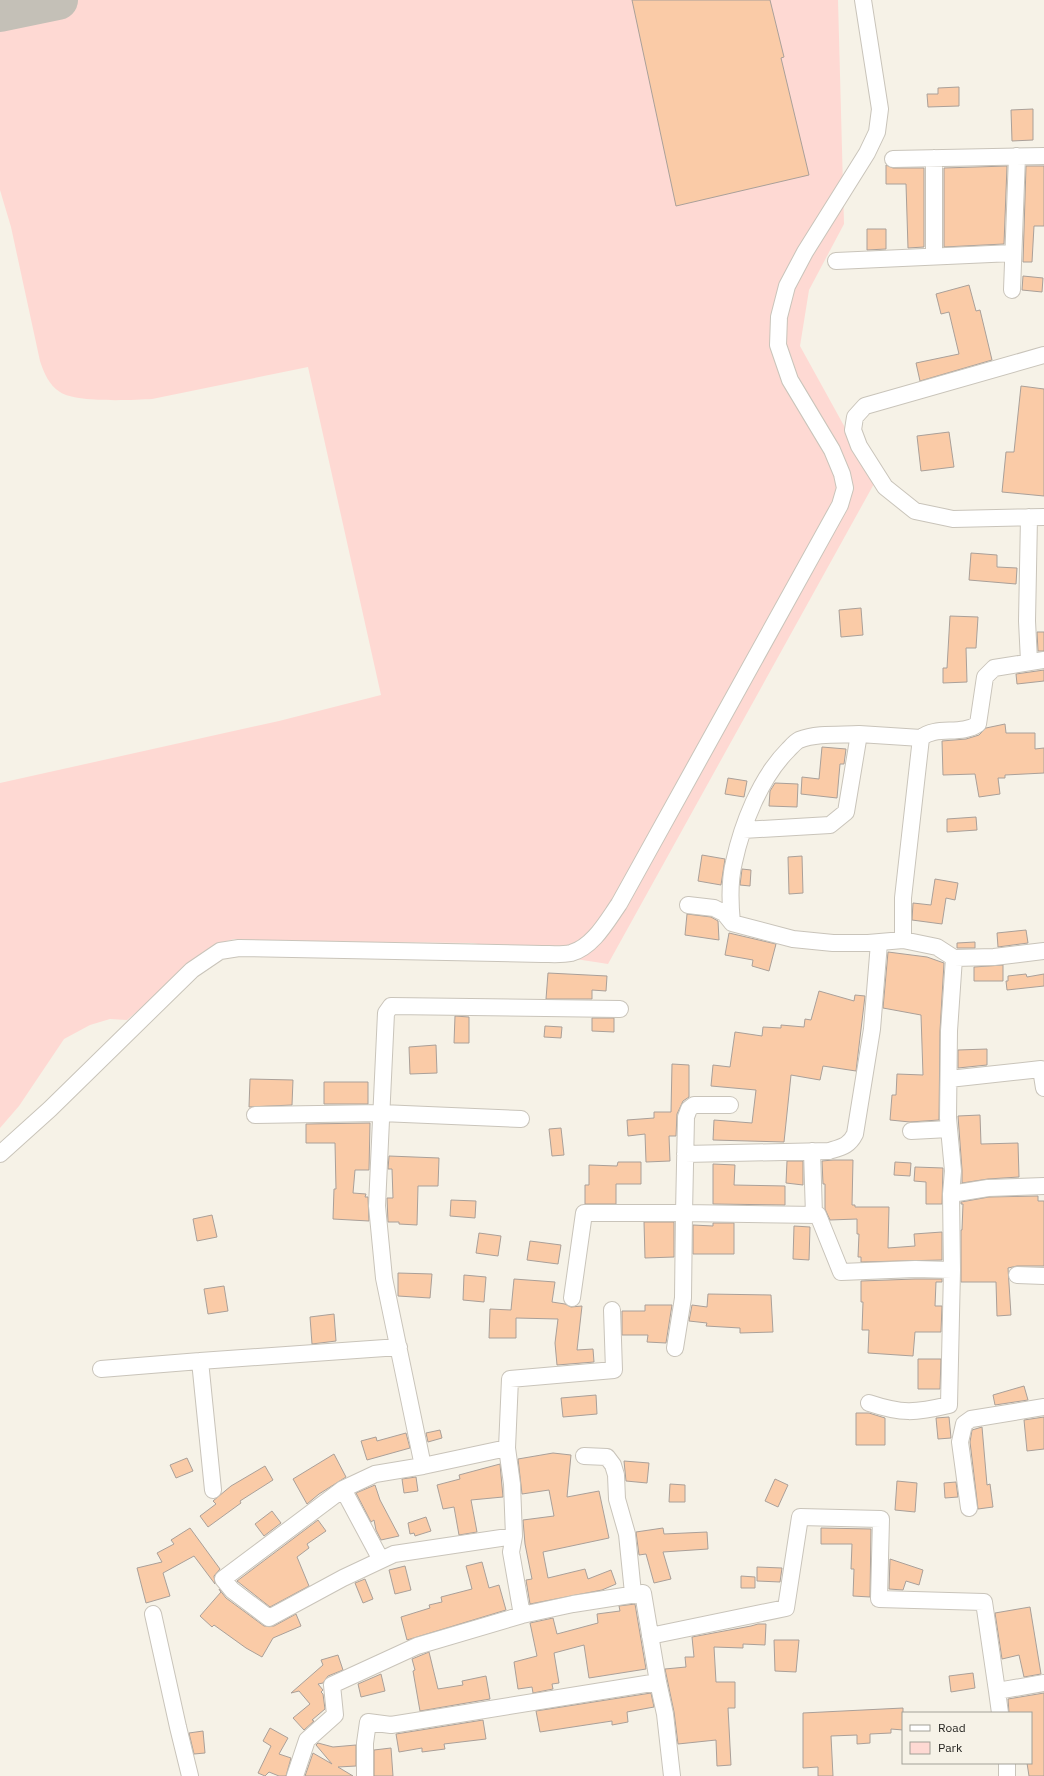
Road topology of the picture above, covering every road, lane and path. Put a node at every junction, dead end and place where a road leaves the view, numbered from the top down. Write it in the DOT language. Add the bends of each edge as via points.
graph roads {
  1 [pos="862,0"];
  2 [pos="1017,156"];
  3 [pos="1044,156"];
  4 [pos="934,158"];
  5 [pos="893,159"];
  6 [pos="1013,253"];
  7 [pos="934,256"];
  8 [pos="836,260"];
  9 [pos="1012,290"];
  10 [pos="1044,355"];
  11 [pos="1037,517"];
  12 [pos="1036,661"];
  13 [pos="859,734"];
  14 [pos="921,738"];
  15 [pos="743,830"];
  16 [pos="688,905"];
  17 [pos="732,923"];
  18 [pos="903,940"];
  19 [pos="879,943"];
  20 [pos="1044,951"];
  21 [pos="954,958"];
  22 [pos="620,1009"];
  23 [pos="949,1079"];
  24 [pos="1044,1088"];
  25 [pos="730,1105"];
  26 [pos="381,1114"];
  27 [pos="255,1115"];
  28 [pos="521,1119"];
  29 [pos="949,1129"];
  30 [pos="911,1131"];
  31 [pos="812,1152"];
  32 [pos="0,1154"];
  33 [pos="685,1154"];
  34 [pos="1044,1186"];
  35 [pos="951,1194"];
  36 [pos="684,1213"];
  37 [pos="814,1215"];
  38 [pos="952,1270"];
  39 [pos="1017,1275"];
  40 [pos="1044,1276"];
  41 [pos="572,1298"];
  42 [pos="612,1310"];
  43 [pos="399,1347"];
  44 [pos="676,1348"];
  45 [pos="200,1360"];
  46 [pos="101,1369"];
  47 [pos="869,1403"];
  48 [pos="1044,1406"];
  49 [pos="507,1448"];
  50 [pos="584,1456"];
  51 [pos="423,1466"];
  52 [pos="343,1489"];
  53 [pos="213,1490"];
  54 [pos="969,1508"];
  55 [pos="514,1536"];
  56 [pos="381,1560"];
  57 [pos="633,1593"];
  58 [pos="153,1614"];
  59 [pos="522,1615"];
  60 [pos="650,1636"];
  61 [pos="658,1682"];
  62 [pos="1044,1683"];
  63 [pos="997,1691"];
  64 [pos="1000,1712"];
  65 [pos="1007,1764"];
  66 [pos="190,1776"];
  67 [pos="295,1776"];
  68 [pos="365,1776"];
  69 [pos="672,1776"];
  70 [pos="1007,1776"];
  1 -- 32 [label="street" via="880,109 877,132 867,153 805,252 787,286 779,317 778,345 790,380 832,450 845,488 842,500 619,904 602,928 590,942 571,953 252,948 220,951 192,970 50,1109"];
  2 -- 3 [label="street"];
  2 -- 4 [label="street"];
  2 -- 6 [label="street"];
  4 -- 5 [label="street"];
  4 -- 7 [label="street"];
  6 -- 7 [label="street"];
  6 -- 9 [label="street"];
  7 -- 8 [label="street"];
  10 -- 11 [label="street" via="865,406 855,417 853,430 859,446 885,487 915,511 953,519"];
  11 -- 12 [label="street" via="1027,621"];
  12 -- 14 [label="street" via="994,668 985,677 978,724 972,728 927,733"];
  13 -- 14 [label="street"];
  13 -- 15 [label="street" via="814,736 797,741 767,775"];
  13 -- 15 [label="street" via="846,812 840,818 830,825"];
  14 -- 18 [label="street" via="903,898"];
  15 -- 17 [label="street" via="734,862 730,897"];
  16 -- 17 [label="street" via="714,908 724,913"];
  17 -- 19 [label="street" via="793,939 833,943"];
  18 -- 19 [label="street"];
  18 -- 21 [label="street" via="937,947"];
  19 -- 31 [label="street" via="872,1029 855,1134 846,1146 830,1151"];
  20 -- 21 [label="street" via="994,957"];
  21 -- 23 [label="street"];
  22 -- 26 [label="street" via="391,1006 386,1013"];
  23 -- 24 [label="street" via="1041,1069"];
  23 -- 29 [label="street"];
  25 -- 33 [label="street" via="694,1105 689,1109 686,1117"];
  26 -- 27 [label="street"];
  26 -- 28 [label="street"];
  26 -- 43 [label="street" via="377,1206 384,1278"];
  29 -- 30 [label="street"];
  29 -- 35 [label="street" via="953,1171"];
  31 -- 33 [label="street"];
  31 -- 37 [label="street"];
  33 -- 36 [label="street"];
  34 -- 35 [label="street" via="988,1188"];
  35 -- 38 [label="street"];
  36 -- 37 [label="street"];
  36 -- 41 [label="street" via="584,1213"];
  36 -- 44 [label="street" via="684,1298"];
  37 -- 38 [label="street" via="818,1215 840,1272"];
  38 -- 47 [label="street" via="949,1405 926,1411 894,1411"];
  39 -- 40 [label="street"];
  42 -- 49 [label="street" via="614,1370 510,1379"];
  43 -- 45 [label="street"];
  43 -- 51 [label="street"];
  45 -- 46 [label="street"];
  45 -- 53 [label="street"];
  48 -- 54 [label="street" via="972,1419 964,1424 960,1442"];
  49 -- 51 [label="street"];
  49 -- 55 [label="street" via="512,1484"];
  50 -- 57 [label="street" via="607,1457 613,1465 627,1534"];
  51 -- 52 [label="street" via="375,1474"];
  52 -- 56 [label="street"];
  52 -- 56 [label="street" via="223,1579 232,1590 269,1618"];
  55 -- 56 [label="street" via="394,1554"];
  55 -- 59 [label="street" via="511,1552"];
  57 -- 59 [label="street"];
  57 -- 60 [label="street" via="643,1593"];
  58 -- 66 [label="street"];
  59 -- 67 [label="street" via="417,1646 332,1685 334,1715 307,1740"];
  60 -- 61 [label="street"];
  60 -- 63 [label="street" via="786,1608 800,1517 881,1519 880,1599 984,1602"];
  61 -- 68 [label="street" via="391,1725 368,1722"];
  61 -- 69 [label="street" via="665,1714"];
  62 -- 63 [label="street"];
  63 -- 64 [label="street"];
  65 -- 70 [label="street"];
}
